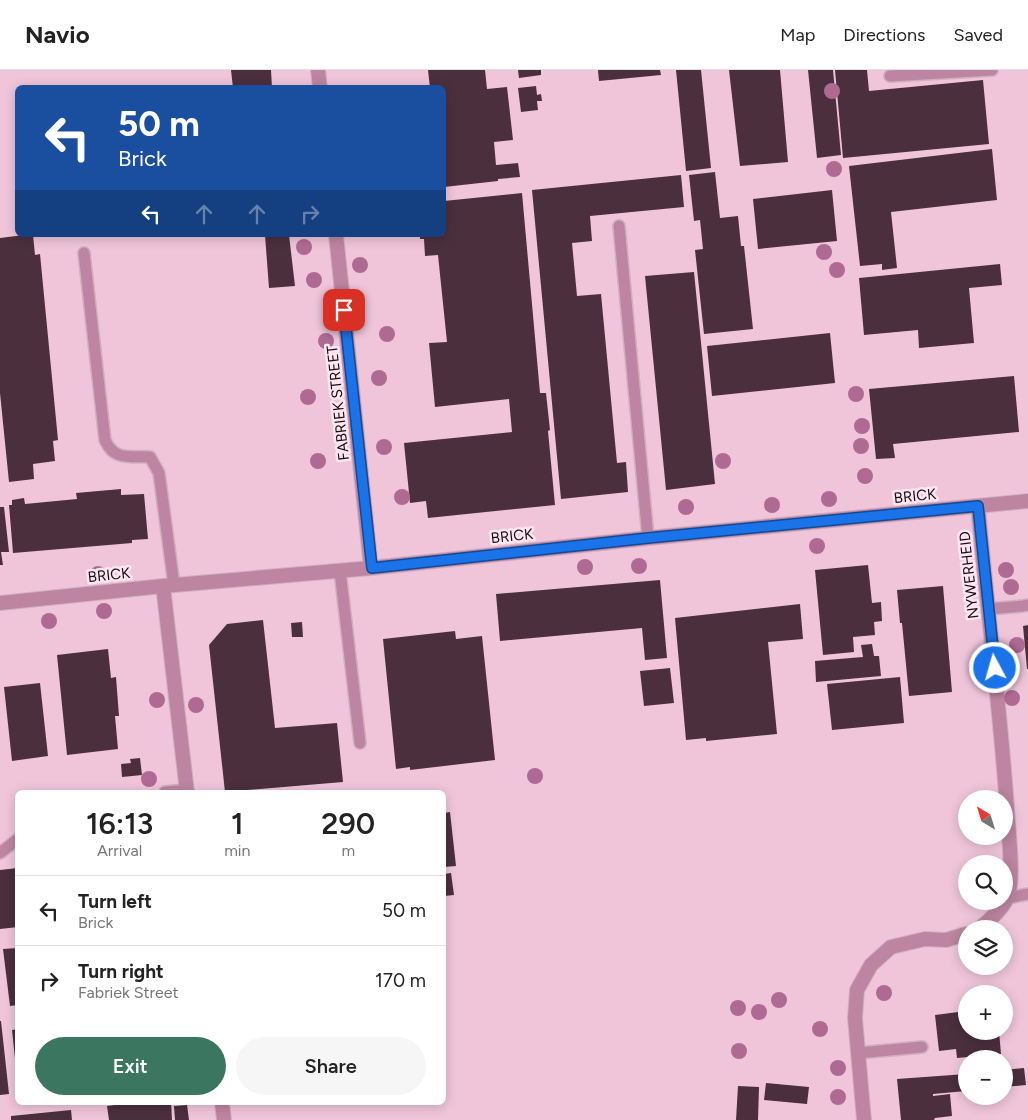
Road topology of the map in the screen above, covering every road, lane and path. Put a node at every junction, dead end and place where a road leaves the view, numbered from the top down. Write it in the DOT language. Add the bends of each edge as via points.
graph roads {
  1 [pos="318,70"];
  2 [pos="992,70"];
  3 [pos="890,76"];
  4 [pos="320,85"];
  5 [pos="619,226"];
  6 [pos="336,237"];
  7 [pos="84,253"];
  8 [pos="1028,501"];
  9 [pos="978,506"];
  10 [pos="648,538"];
  11 [pos="372,568"];
  12 [pos="340,571"];
  13 [pos="169,585"];
  14 [pos="0,603"];
  15 [pos="1028,604"];
  16 [pos="988,609"];
  17 [pos="360,743"];
  18 [pos="187,790"];
  19 [pos="15,841"];
  20 [pos="0,853"];
  21 [pos="1011,855"];
  22 [pos="1028,894"];
  23 [pos="1013,897"];
  24 [pos="998,910"];
  25 [pos="989,920"];
  26 [pos="958,936"];
  27 [pos="922,1047"];
  28 [pos="858,1053"];
  29 [pos="222,1105"];
  30 [pos="224,1120"];
  31 [pos="864,1120"];
  1 -- 4 [label="street"];
  2 -- 3 [label="lane"];
  5 -- 10 [label="lane"];
  6 -- 11 [label="street, FABRIEK STREET"];
  7 -- 13 [label="lane" via="105,440 109,450 117,455 150,457 160,473"];
  8 -- 9 [label="street, BRICK"];
  9 -- 10 [label="street, BRICK"];
  9 -- 16 [label="street, NYWERHEID"];
  10 -- 11 [label="street, BRICK"];
  11 -- 12 [label="street, BRICK"];
  12 -- 13 [label="street, BRICK"];
  12 -- 17 [label="lane"];
  13 -- 14 [label="street, BRICK"];
  13 -- 18 [label="street"];
  15 -- 16 [label="lane"];
  16 -- 21 [label="street, NYWERHEID"];
  19 -- 20 [label="lane"];
  22 -- 23 [label="lane"];
  24 -- 25 [label="street"];
  26 -- 28 [label="street" via="891,947 870,965 857,990 855,1034"];
  27 -- 28 [label="lane"];
  28 -- 31 [label="street"];
  29 -- 30 [label="street"];
}
